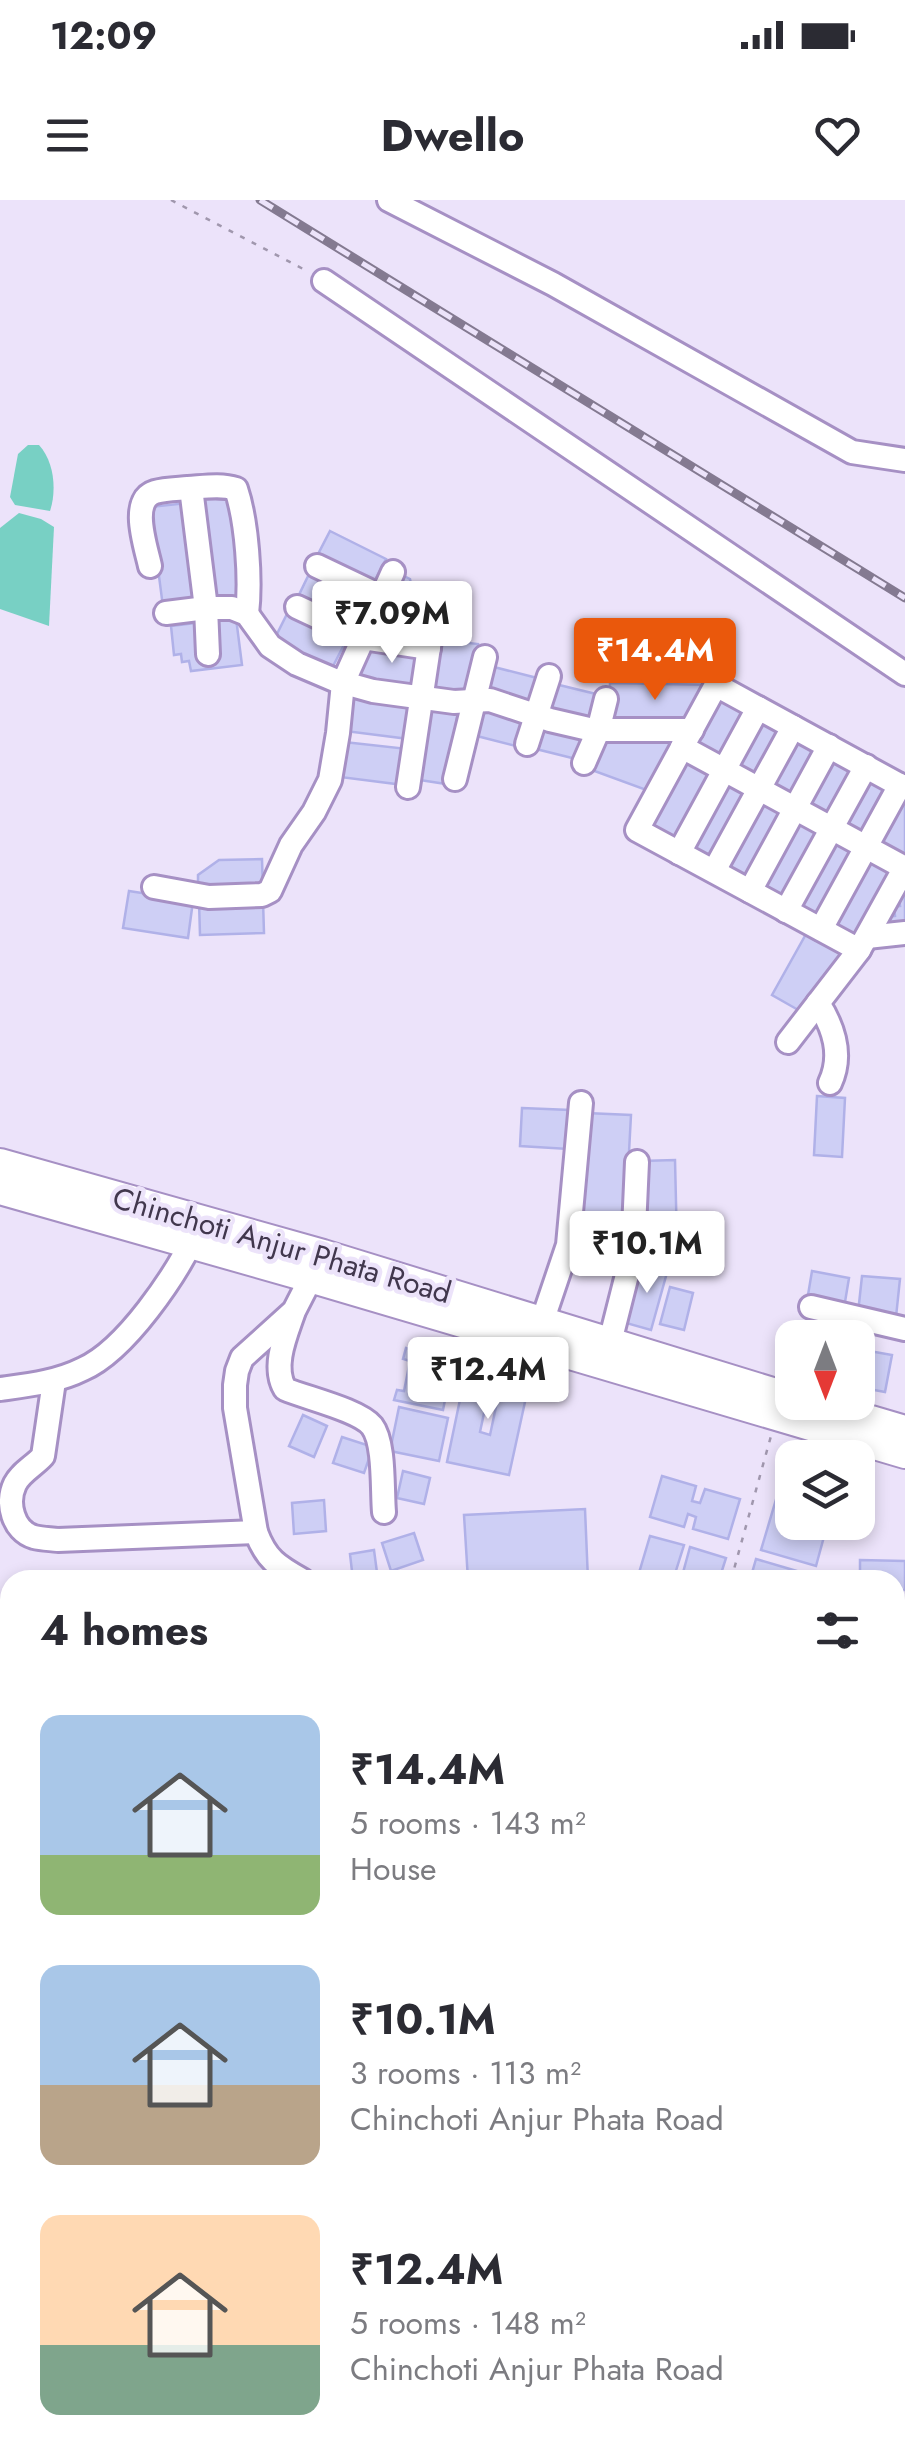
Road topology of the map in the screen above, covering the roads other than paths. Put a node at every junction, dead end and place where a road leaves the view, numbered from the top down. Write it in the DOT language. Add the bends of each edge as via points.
graph roads {
  1 [pos="389,200"];
  2 [pos="324,281"];
  3 [pos="905,460"];
  4 [pos="191,488"];
  5 [pos="150,566"];
  6 [pos="317,566"];
  7 [pos="393,572"];
  8 [pos="382,597"];
  9 [pos="296,606"];
  10 [pos="206,608"];
  11 [pos="166,613"];
  12 [pos="247,614"];
  13 [pos="363,638"];
  14 [pos="208,654"];
  15 [pos="485,657"];
  16 [pos="905,674"];
  17 [pos="549,676"];
  18 [pos="343,683"];
  19 [pos="422,698"];
  20 [pos="606,699"];
  21 [pos="476,700"];
  22 [pos="758,708"];
  23 [pos="537,716"];
  24 [pos="793,726"];
  25 [pos="598,731"];
  26 [pos="687,738"];
  27 [pos="527,744"];
  28 [pos="829,746"];
  29 [pos="584,764"];
  30 [pos="866,766"];
  31 [pos="724,770"];
  32 [pos="455,779"];
  33 [pos="902,786"];
  34 [pos="408,787"];
  35 [pos="759,789"];
  36 [pos="796,808"];
  37 [pos="832,828"];
  38 [pos="866,846"];
  39 [pos="679,852"];
  40 [pos="714,872"];
  41 [pos="903,876"];
  42 [pos="154,887"];
  43 [pos="750,891"];
  44 [pos="786,911"];
  45 [pos="821,929"];
  46 [pos="905,933"];
  47 [pos="863,944"];
  48 [pos="818,1003"];
  49 [pos="788,1042"];
  50 [pos="830,1083"];
  51 [pos="581,1103"];
  52 [pos="636,1162"];
  53 [pos="0,1163"];
  54 [pos="0,1190"];
  55 [pos="196,1232"];
  56 [pos="316,1266"];
  57 [pos="810,1307"];
  58 [pos="294,1310"];
  59 [pos="542,1322"];
  60 [pos="905,1329"];
  61 [pos="610,1342"];
  62 [pos="54,1381"];
  63 [pos="0,1389"];
  64 [pos="775,1403"];
  65 [pos="775,1404"];
  66 [pos="844,1420"];
  67 [pos="865,1420"];
  68 [pos="904,1433"];
  69 [pos="384,1512"];
  70 [pos="256,1532"];
  71 [pos="286,1570"];
  1 -- 3 [label="street" via="852,452"];
  2 -- 16 [label="street"];
  4 -- 5 [label="street" via="145,497 142,536"];
  4 -- 10 [label="street"];
  4 -- 12 [label="street" via="236,488"];
  6 -- 8 [label="street"];
  7 -- 8 [label="street"];
  8 -- 13 [label="street"];
  9 -- 13 [label="street"];
  10 -- 11 [label="street"];
  10 -- 12 [label="street"];
  10 -- 14 [label="street"];
  12 -- 18 [label="street" via="270,646"];
  13 -- 18 [label="street"];
  13 -- 19 [label="street" via="430,638"];
  15 -- 21 [label="street"];
  17 -- 23 [label="street"];
  18 -- 19 [label="street"];
  18 -- 42 [label="street" via="330,780 270,891 209,897"];
  19 -- 21 [label="street"];
  19 -- 34 [label="street"];
  20 -- 25 [label="street"];
  21 -- 23 [label="street"];
  21 -- 32 [label="street"];
  22 -- 24 [label="street"];
  22 -- 26 [label="street" via="716,685"];
  22 -- 31 [label="street"];
  23 -- 25 [label="street"];
  23 -- 27 [label="street"];
  24 -- 28 [label="street"];
  24 -- 35 [label="street"];
  25 -- 26 [label="street"];
  25 -- 29 [label="street"];
  26 -- 31 [label="street"];
  26 -- 39 [label="street" via="637,830"];
  28 -- 30 [label="street"];
  28 -- 36 [label="street"];
  30 -- 33 [label="street"];
  30 -- 37 [label="street"];
  31 -- 35 [label="street"];
  31 -- 39 [label="street"];
  33 -- 38 [label="street"];
  35 -- 36 [label="street"];
  35 -- 40 [label="street"];
  36 -- 37 [label="street"];
  36 -- 43 [label="street"];
  37 -- 38 [label="street"];
  37 -- 44 [label="street"];
  38 -- 41 [label="street"];
  38 -- 45 [label="street"];
  39 -- 40 [label="street"];
  40 -- 43 [label="street"];
  41 -- 47 [label="street"];
  43 -- 44 [label="street"];
  44 -- 45 [label="street"];
  45 -- 47 [label="street"];
  46 -- 47 [label="street"];
  47 -- 48 [label="street"];
  48 -- 49 [label="street"];
  48 -- 50 [label="street" via="836,1044"];
  51 -- 59 [label="street" via="568,1245"];
  52 -- 61 [label="street" via="633,1252"];
  53 -- 55 [label="main road, Chinchoti Anjur Phata Road"];
  54 -- 55 [label="main road, Chinchoti Anjur Phata Road"];
  55 -- 56 [label="main road, Chinchoti Anjur Phata Road"];
  55 -- 62 [label="street" via="119,1345"];
  56 -- 58 [label="street"];
  56 -- 59 [label="main road, Chinchoti Anjur Phata Road"];
  56 -- 65 [label="main road, Chinchoti Anjur Phata Road"];
  57 -- 60 [label="street"];
  58 -- 69 [label="street" via="280,1380 285,1389 368,1422 380,1452"];
  58 -- 70 [label="street" via="242,1358 234,1385"];
  59 -- 61 [label="main road, Chinchoti Anjur Phata Road"];
  61 -- 64 [label="main road, Chinchoti Anjur Phata Road"];
  62 -- 63 [label="street"];
  62 -- 70 [label="street" via="43,1456 13,1487 11,1504 21,1531 58,1540"];
  66 -- 68 [label="main road, Chinchoti Anjur Phata Road"];
  67 -- 68 [label="main road, Chinchoti Anjur Phata Road"];
  70 -- 71 [label="street" via="263,1550"];
}
